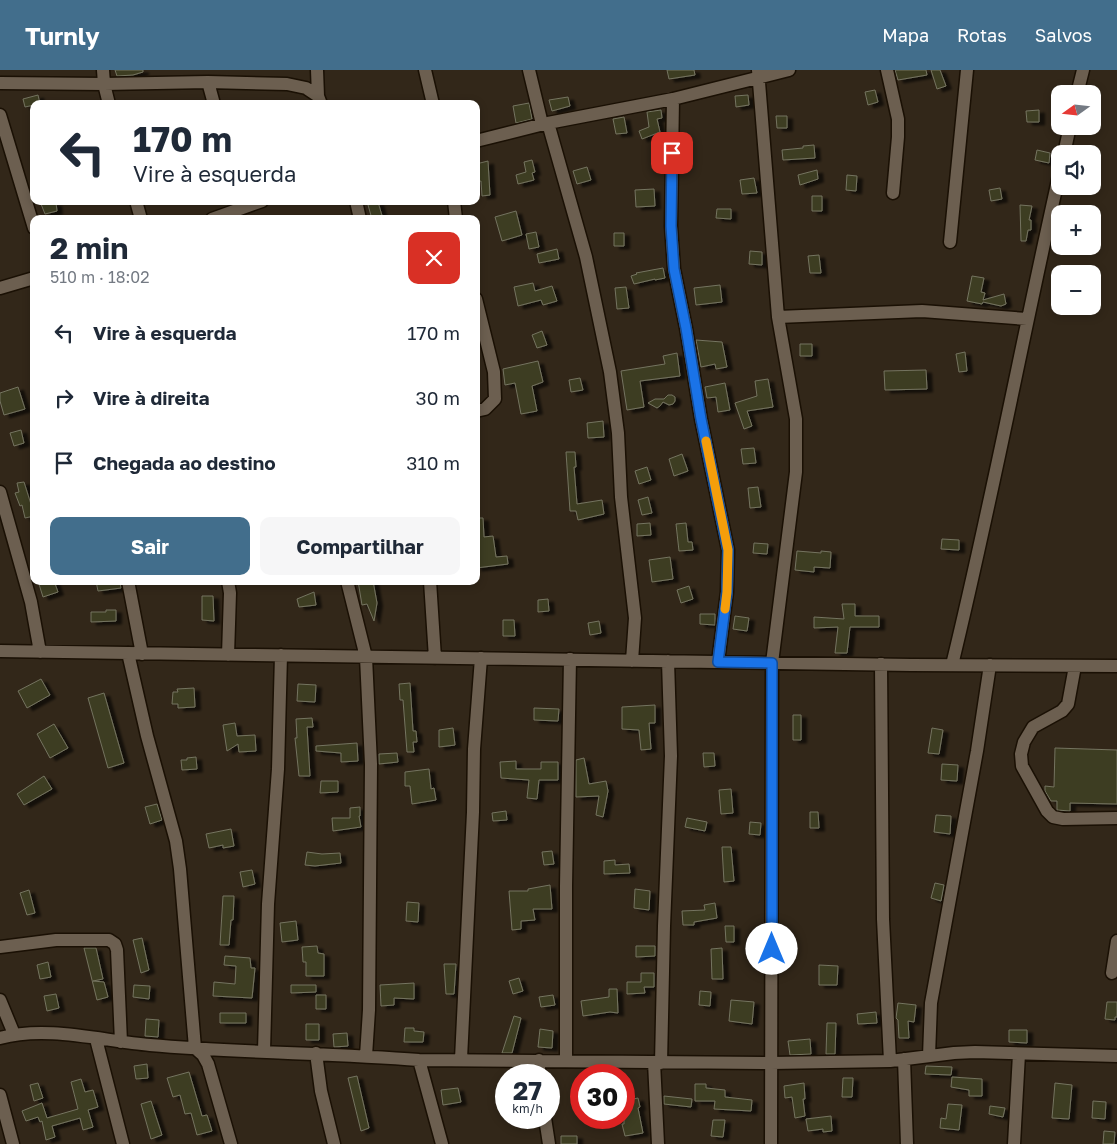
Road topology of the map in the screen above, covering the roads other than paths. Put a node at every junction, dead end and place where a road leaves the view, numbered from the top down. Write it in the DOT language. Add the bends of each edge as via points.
graph roads {
  1 [pos="103,70"];
  2 [pos="317,70"];
  3 [pos="425,70"];
  4 [pos="528,70"];
  5 [pos="789,70"];
  6 [pos="887,70"];
  7 [pos="967,70"];
  8 [pos="1082,70"];
  9 [pos="758,73"];
  10 [pos="208,82"];
  11 [pos="0,83"];
  12 [pos="104,84"];
  13 [pos="1079,85"];
  14 [pos="673,99"];
  15 [pos="108,100"];
  16 [pos="213,100"];
  17 [pos="319,100"];
  18 [pos="432,100"];
  19 [pos="0,115"];
  20 [pos="545,124"];
  21 [pos="480,140"];
  22 [pos="893,193"];
  23 [pos="1055,195"];
  24 [pos="244,209"];
  25 [pos="30,215"];
  26 [pos="225,215"];
  27 [pos="950,242"];
  28 [pos="30,279"];
  29 [pos="0,288"];
  30 [pos="480,315"];
  31 [pos="778,317"];
  32 [pos="1027,319"];
  33 [pos="480,410"];
  34 [pos="0,492"];
  35 [pos="129,585"];
  36 [pos="229,585"];
  37 [pos="349,585"];
  38 [pos="430,585"];
  39 [pos="0,651"];
  40 [pos="40,652"];
  41 [pos="128,654"];
  42 [pos="142,654"];
  43 [pos="228,654"];
  44 [pos="281,655"];
  45 [pos="366,657"];
  46 [pos="435,658"];
  47 [pos="481,658"];
  48 [pos="570,659"];
  49 [pos="632,661"];
  50 [pos="668,661"];
  51 [pos="718,662"];
  52 [pos="772,663"];
  53 [pos="881,664"];
  54 [pos="952,665"];
  55 [pos="990,665"];
  56 [pos="1075,666"];
  57 [pos="1117,666"];
  58 [pos="1117,818"];
  59 [pos="1117,941"];
  60 [pos="0,947"];
  61 [pos="1112,973"];
  62 [pos="0,1000"];
  63 [pos="14,1034"];
  64 [pos="0,1038"];
  65 [pos="96,1039"];
  66 [pos="121,1042"];
  67 [pos="195,1048"];
  68 [pos="264,1051"];
  69 [pos="316,1054"];
  70 [pos="1019,1054"];
  71 [pos="366,1056"];
  72 [pos="929,1056"];
  73 [pos="1117,1056"];
  74 [pos="461,1059"];
  75 [pos="904,1059"];
  76 [pos="419,1060"];
  77 [pos="538,1060"];
  78 [pos="566,1061"];
  79 [pos="890,1061"];
  80 [pos="658,1062"];
  81 [pos="772,1063"];
  82 [pos="538,1064"];
  83 [pos="0,1095"];
  84 [pos="546,1129"];
  85 [pos="13,1144"];
  86 [pos="123,1144"];
  87 [pos="230,1144"];
  88 [pos="334,1144"];
  89 [pos="442,1144"];
  90 [pos="549,1144"];
  91 [pos="658,1144"];
  92 [pos="771,1144"];
  93 [pos="907,1144"];
  94 [pos="1014,1144"];
  1 -- 12 [label="street"];
  2 -- 17 [label="street"];
  3 -- 18 [label="street"];
  4 -- 20 [label="street"];
  5 -- 9 [label="street"];
  6 -- 22 [label="street" via="898,119"];
  7 -- 27 [label="street"];
  8 -- 13 [label="street"];
  9 -- 14 [label="street"];
  9 -- 31 [label="street"];
  10 -- 12 [label="street"];
  10 -- 16 [label="street"];
  10 -- 17 [label="street" via="287,84 306,88"];
  11 -- 12 [label="street"];
  12 -- 15 [label="street"];
  14 -- 20 [label="street"];
  14 -- 51 [label="street" via="671,226 674,269 728,550 727,592"];
  19 -- 25 [label="street"];
  20 -- 21 [label="street"];
  20 -- 49 [label="street" via="586,257 610,372 636,618"];
  23 -- 32 [label="street"];
  24 -- 26 [label="street"];
  28 -- 29 [label="street"];
  30 -- 33 [label="street" via="494,372 495,399"];
  31 -- 32 [label="street" via="922,311"];
  31 -- 52 [label="street" via="796,419 796,472"];
  32 -- 54 [label="street"];
  34 -- 40 [label="street" via="31,602"];
  35 -- 42 [label="street"];
  36 -- 43 [label="street"];
  37 -- 45 [label="street"];
  38 -- 46 [label="street"];
  39 -- 40 [label="street"];
  40 -- 41 [label="street"];
  41 -- 42 [label="street"];
  41 -- 67 [label="street" via="176,841"];
  42 -- 43 [label="street"];
  43 -- 44 [label="street"];
  44 -- 45 [label="street"];
  44 -- 68 [label="street"];
  45 -- 46 [label="street"];
  45 -- 71 [label="street" via="370,774"];
  46 -- 47 [label="street"];
  47 -- 48 [label="street"];
  47 -- 74 [label="street"];
  48 -- 49 [label="street"];
  48 -- 78 [label="street"];
  49 -- 50 [label="street"];
  50 -- 51 [label="street"];
  50 -- 80 [label="street" via="671,756"];
  51 -- 52 [label="street"];
  52 -- 53 [label="street"];
  52 -- 81 [label="street"];
  53 -- 54 [label="street"];
  53 -- 79 [label="street" via="882,919"];
  54 -- 55 [label="street"];
  55 -- 56 [label="street"];
  55 -- 72 [label="street" via="931,1003"];
  56 -- 57 [label="street"];
  56 -- 58 [label="street" via="1068,704 1033,727 1024,742 1022,766 1053,817"];
  59 -- 61 [label="street"];
  60 -- 66 [label="street" via="56,940 109,940 115,944"];
  62 -- 63 [label="street"];
  63 -- 64 [label="street"];
  63 -- 65 [label="street" via="38,1032"];
  65 -- 66 [label="street"];
  65 -- 86 [label="street"];
  66 -- 67 [label="street"];
  67 -- 68 [label="street"];
  67 -- 87 [label="street" via="208,1064"];
  68 -- 69 [label="street"];
  69 -- 71 [label="street"];
  69 -- 88 [label="street" via="320,1091"];
  70 -- 72 [label="street" via="975,1052"];
  70 -- 73 [label="street"];
  70 -- 94 [label="street"];
  71 -- 76 [label="street"];
  72 -- 75 [label="street"];
  74 -- 76 [label="street"];
  74 -- 77 [label="street"];
  75 -- 79 [label="street"];
  75 -- 93 [label="street"];
  76 -- 89 [label="street"];
  77 -- 78 [label="street"];
  77 -- 82 [label="street"];
  78 -- 80 [label="street"];
  79 -- 81 [label="street"];
  80 -- 81 [label="street"];
  80 -- 91 [label="street"];
  81 -- 92 [label="street"];
  83 -- 85 [label="street"];
  84 -- 90 [label="street"];
}
